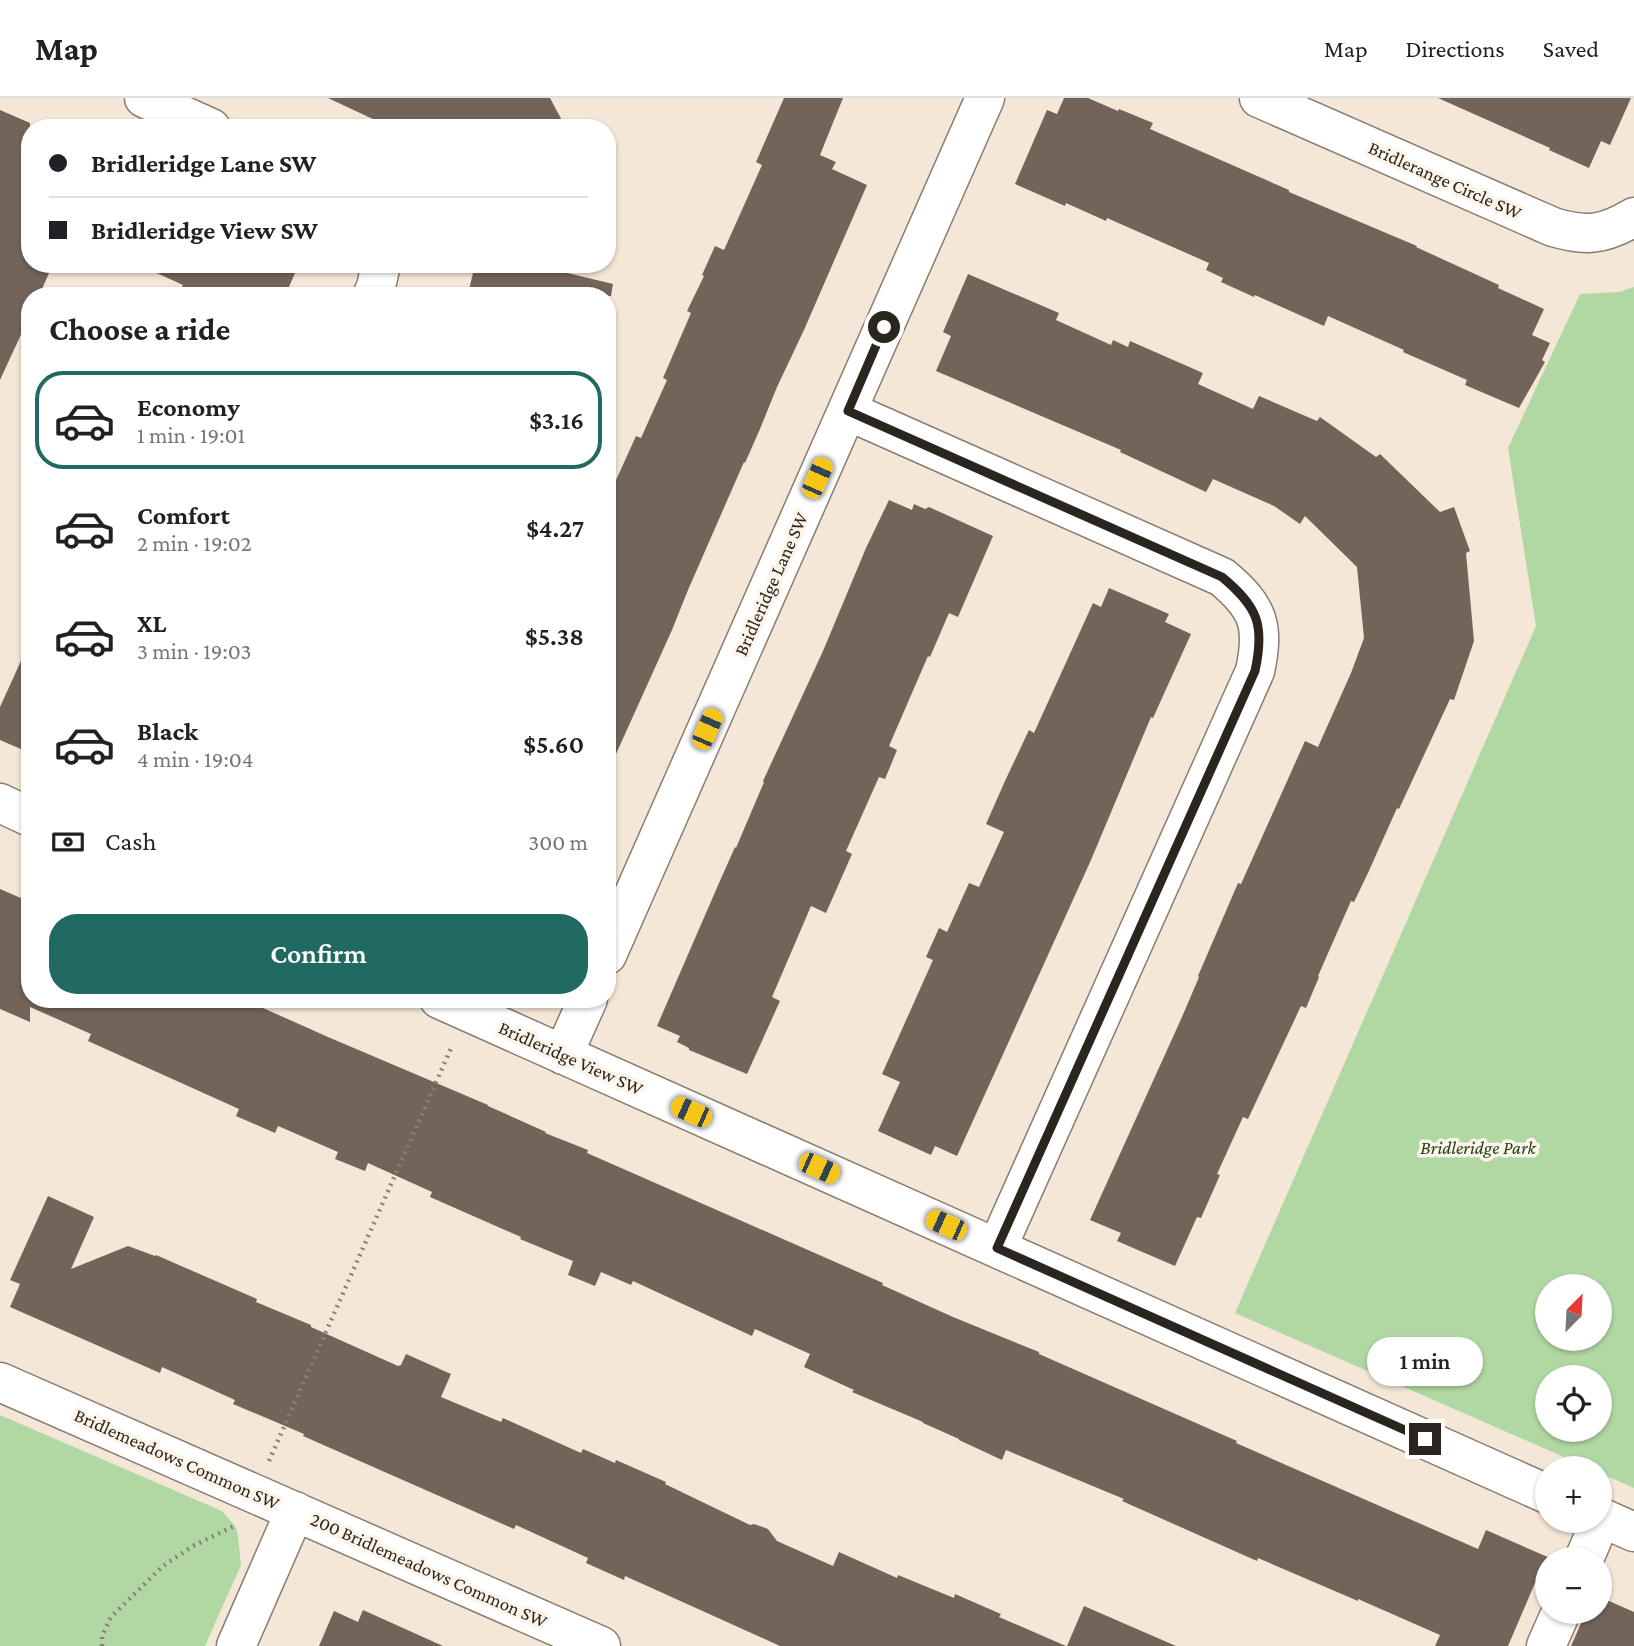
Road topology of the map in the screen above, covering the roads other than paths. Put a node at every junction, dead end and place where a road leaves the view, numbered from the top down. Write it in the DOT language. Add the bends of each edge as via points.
graph roads {
  1 [pos="144,98"];
  2 [pos="985,98"];
  3 [pos="1259,98"];
  4 [pos="191,119"];
  5 [pos="1634,217"];
  6 [pos="848,411"];
  7 [pos="0,803"];
  8 [pos="21,813"];
  9 [pos="616,935"];
  10 [pos="460,1008"];
  11 [pos="584,1008"];
  12 [pos="563,1055"];
  13 [pos="997,1248"];
  14 [pos="0,1381"];
  15 [pos="1535,1489"];
  16 [pos="295,1511"];
  17 [pos="1612,1524"];
  18 [pos="1634,1532"];
  19 [pos="1556,1624"];
  20 [pos="236,1646"];
  21 [pos="601,1646"];
  22 [pos="1546,1646"];
  1 -- 4 [label="street"];
  2 -- 6 [label="street, Bridleridge Lane SW"];
  3 -- 5 [label="street, Bridlerange Circle SW" via="1571,233 1595,234"];
  6 -- 9 [label="street, Bridleridge Lane SW"];
  6 -- 13 [label="street" via="1222,577 1241,593 1259,628 1255,671"];
  7 -- 8 [label="street"];
  10 -- 12 [label="street, Bridleridge View SW"];
  11 -- 12 [label="street"];
  12 -- 13 [label="street, Bridleridge View SW"];
  13 -- 15 [label="street, Bridleridge View SW"];
  14 -- 16 [label="street, Bridlemeadows Common SW"];
  16 -- 20 [label="street, Bridlemeadows Common SW"];
  16 -- 21 [label="street, 200 Bridlemeadows Common SW"];
  17 -- 18 [label="street"];
  19 -- 22 [label="street"];
}
